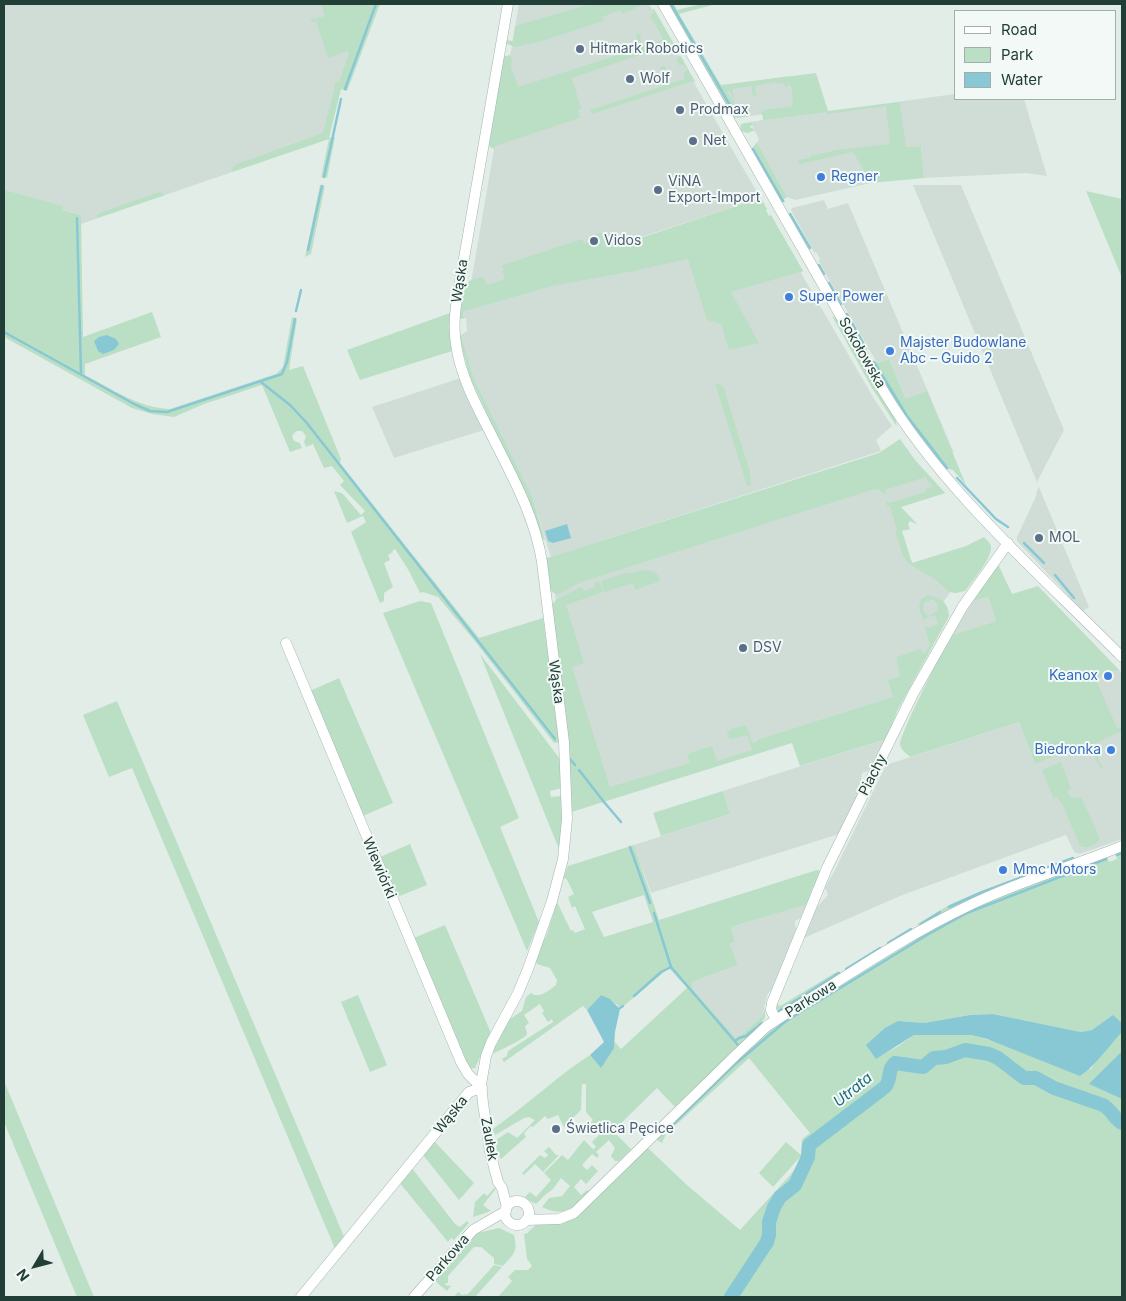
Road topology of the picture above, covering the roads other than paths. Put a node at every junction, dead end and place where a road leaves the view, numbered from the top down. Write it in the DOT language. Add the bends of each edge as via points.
graph roads {
  1 [pos="508,4"];
  2 [pos="663,4"];
  3 [pos="1008,543"];
  4 [pos="286,643"];
  5 [pos="1122,656"];
  6 [pos="1122,846"];
  7 [pos="776,1020"];
  8 [pos="482,1088"];
  9 [pos="509,1210"];
  10 [pos="527,1215"];
  11 [pos="301,1297"];
  12 [pos="414,1297"];
  1 -- 8 [label="street, Wąska" via="461,276 455,338 469,387 520,494 538,544 562,728 567,819 563,859 552,901 528,969 486,1056"];
  2 -- 3 [label="street, Sokołowska" via="893,408 930,458"];
  3 -- 5 [label="street, Sokołowska"];
  3 -- 7 [label="street, Piachy" via="961,609 928,667 827,868 772,1003"];
  4 -- 8 [label="street, Wiewiórki" via="461,1062"];
  6 -- 7 [label="street, Parkowa" via="952,914"];
  7 -- 10 [label="street, Parkowa" via="574,1213 548,1219"];
  8 -- 9 [label="street, Zaułek" via="490,1152 498,1182 506,1190"];
  8 -- 11 [label="street, Wąska" via="471,1091 464,1099"];
  9 -- 10 [label="street, Zaułek" via="525,1204"];
  9 -- 10 [label="street, Parkowa" via="517,1225"];
  9 -- 12 [label="street, Parkowa" via="470,1232"];
}
